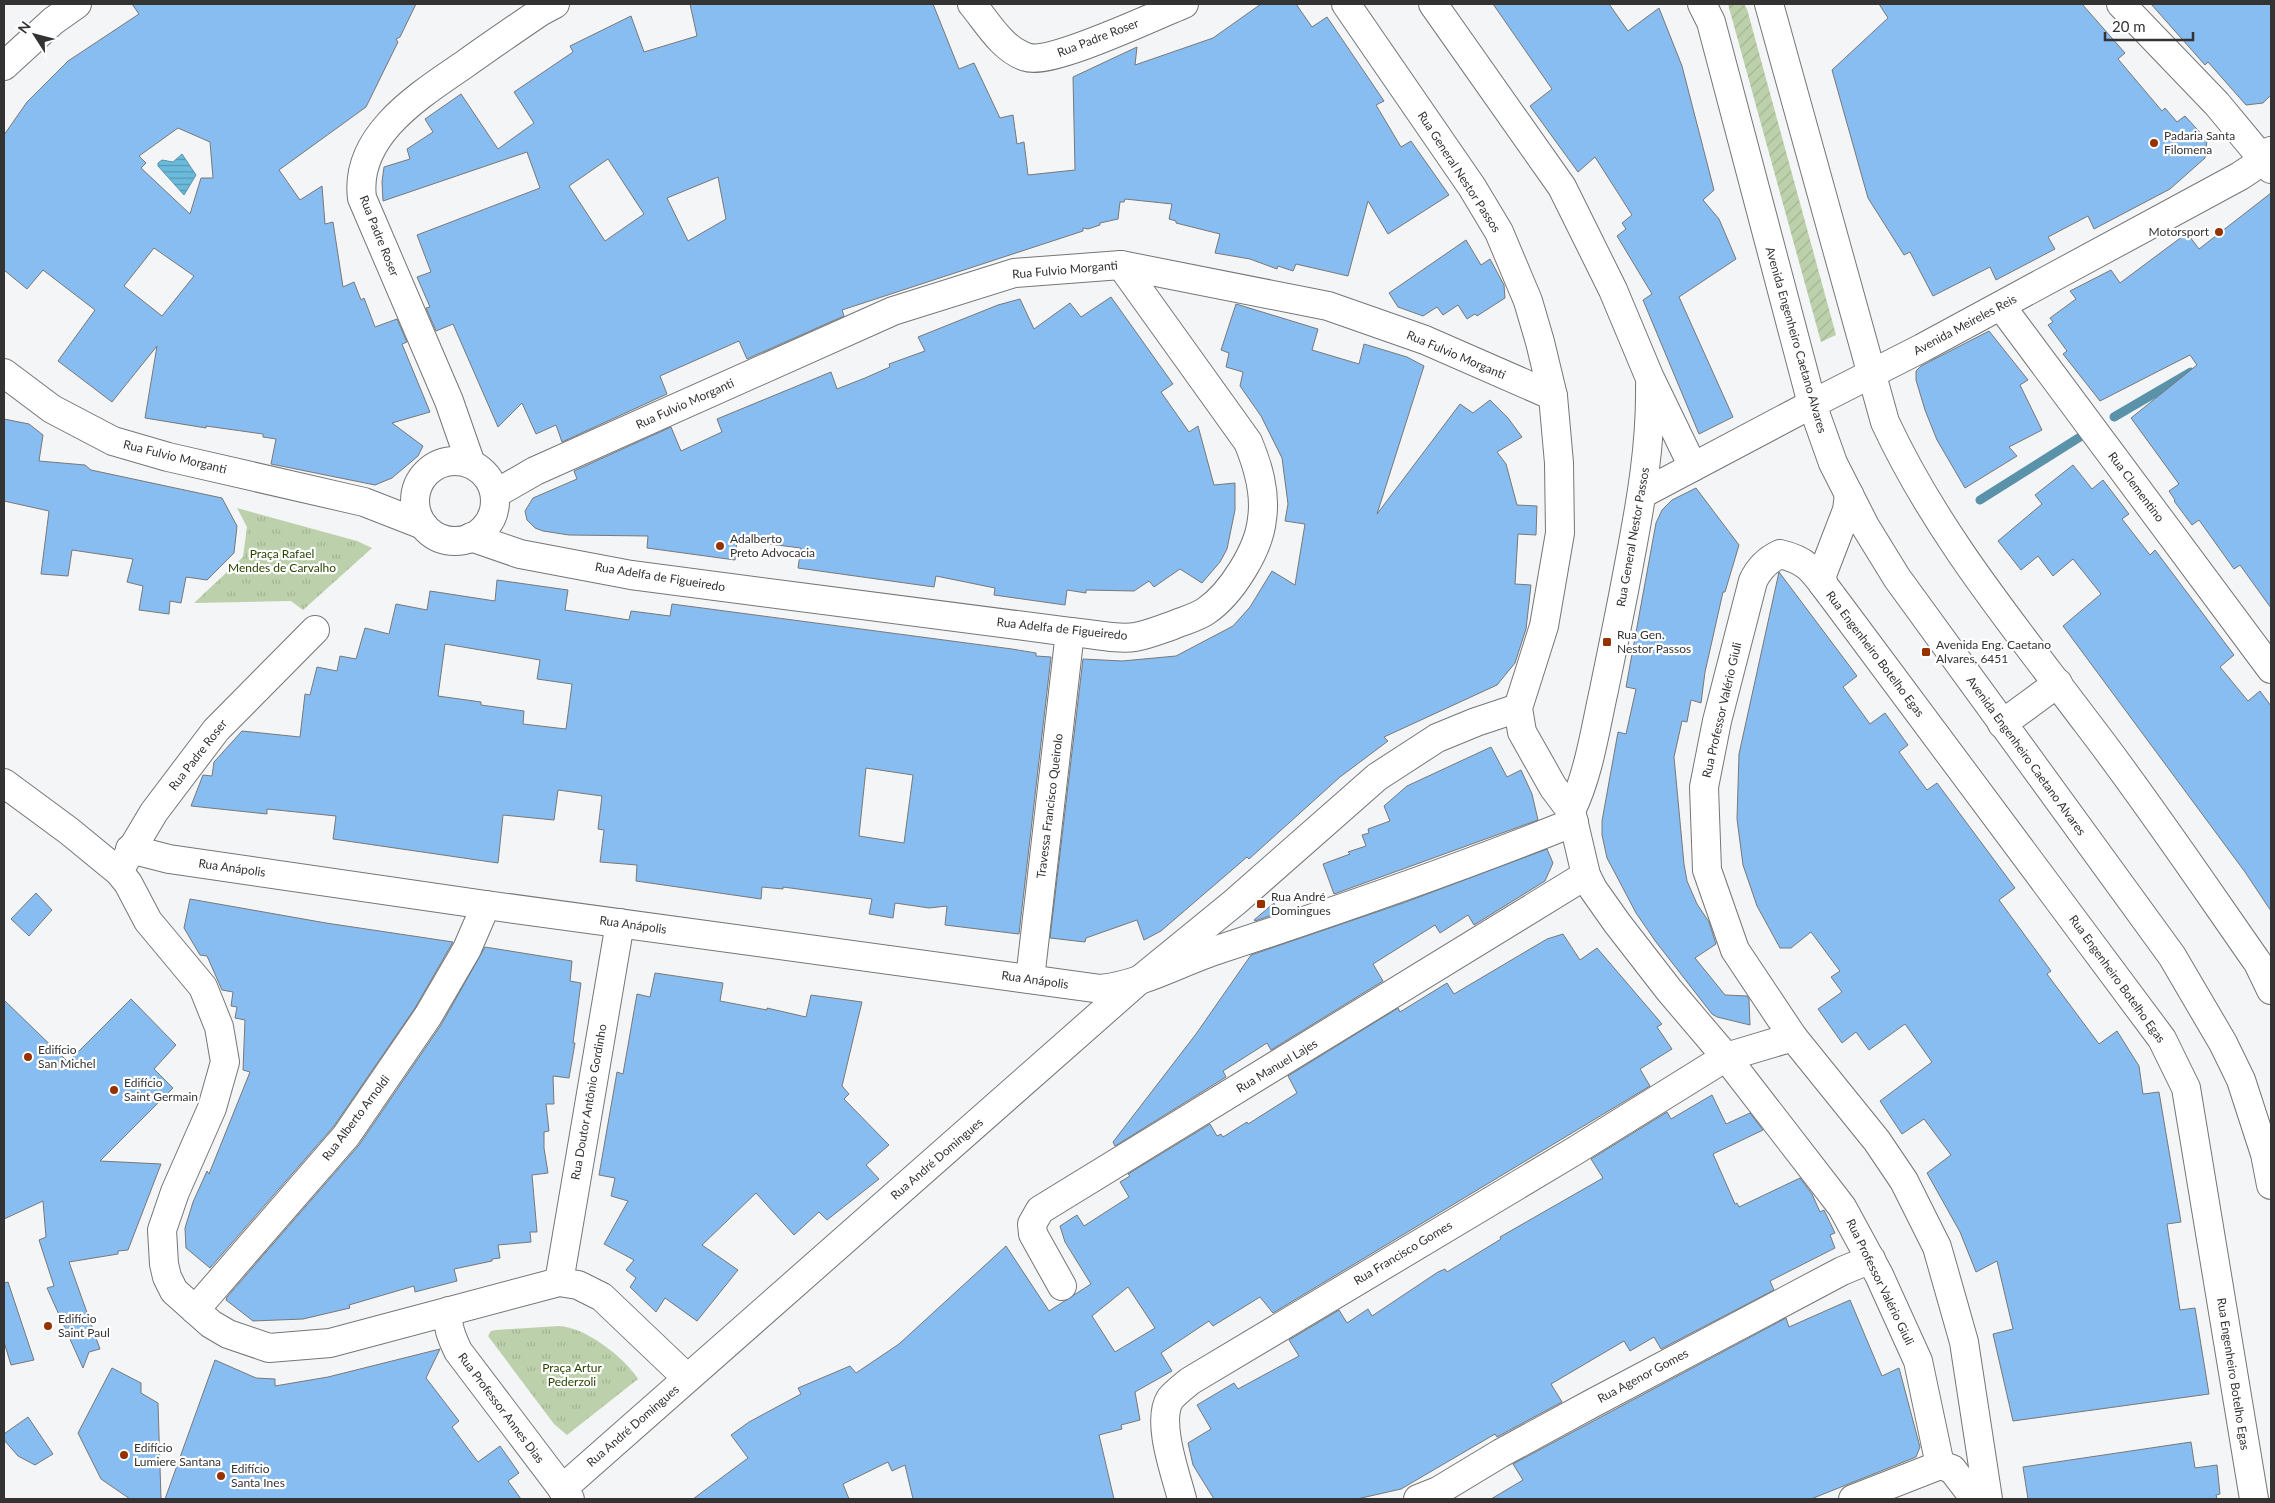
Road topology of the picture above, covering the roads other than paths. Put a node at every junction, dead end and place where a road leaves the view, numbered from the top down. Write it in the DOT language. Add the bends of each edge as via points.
graph roads {
  1 [pos="77,4"];
  2 [pos="972,4"];
  3 [pos="1184,4"];
  4 [pos="1346,4"];
  5 [pos="1433,4"];
  6 [pos="1702,4"];
  7 [pos="1768,4"];
  8 [pos="2121,4"];
  9 [pos="546,6"];
  10 [pos="4,66"];
  11 [pos="2269,154"];
  12 [pos="1121,265"];
  13 [pos="2001,306"];
  14 [pos="4,373"];
  15 [pos="1871,375"];
  16 [pos="1650,376"];
  17 [pos="1553,396"];
  18 [pos="449,401"];
  19 [pos="1812,404"];
  20 [pos="443,462"];
  21 [pos="1693,467"];
  22 [pos="486,484"];
  23 [pos="417,487"];
  24 [pos="1642,494"];
  25 [pos="1849,494"];
  26 [pos="364,502"];
  27 [pos="423,525"];
  28 [pos="471,538"];
  29 [pos="1780,554"];
  30 [pos="540,556"];
  31 [pos="1822,584"];
  32 [pos="315,630"];
  33 [pos="1070,632"];
  34 [pos="2271,669"];
  35 [pos="2058,683"];
  36 [pos="1518,708"];
  37 [pos="2002,724"];
  38 [pos="4,783"];
  39 [pos="1572,817"];
  40 [pos="125,861"];
  41 [pos="1586,875"];
  42 [pos="486,905"];
  43 [pos="620,923"];
  44 [pos="1030,980"];
  45 [pos="1137,982"];
  46 [pos="2271,990"];
  47 [pos="1793,1037"];
  48 [pos="1726,1057"];
  49 [pos="2271,1185"];
  50 [pos="1871,1259"];
  51 [pos="558,1282"];
  52 [pos="1062,1286"];
  53 [pos="195,1310"];
  54 [pos="449,1311"];
  55 [pos="687,1378"];
  56 [pos="1940,1465"];
  57 [pos="566,1494"];
  58 [pos="1182,1499"];
  59 [pos="1418,1499"];
  60 [pos="1854,1499"];
  61 [pos="1975,1499"];
  62 [pos="1988,1499"];
  63 [pos="2254,1499"];
  1 -- 10 [label="street" via="53,21"];
  2 -- 3 [label="street, Rua Padre Roser" via="1003,41 1026,58 1037,59 1068,51"];
  4 -- 17 [label="street, Rua General Nestor Passos" via="1472,187 1499,232 1528,301"];
  5 -- 16 [label="street, Rua General Nestor Passos" via="1562,186 1613,290"];
  6 -- 19 [label="street, Avenida Engenheiro Caetano Alvares" via="1713,32"];
  7 -- 15 [label="street"];
  8 -- 11 [label="street"];
  9 -- 18 [label="street, Rua Padre Roser" via="414,99 386,128 362,169 362,198"];
  11 -- 13 [label="street, Avenida Meireles Reis" via="2240,176"];
  12 -- 17 [label="street, Rua Fulvio Morganti" via="1328,306 1425,340"];
  12 -- 22 [label="street, Rua Fulvio Morganti" via="1014,273 893,311 535,471"];
  12 -- 33 [label="street, Rua Adelfa de Figueiredo" via="1248,442 1258,465 1262,520 1243,568 1219,600 1204,612 1132,637"];
  13 -- 15 [label="street, Avenida Meireles Reis"];
  13 -- 34 [label="street, Rua Clementino"];
  14 -- 26 [label="street, Rua Fulvio Morganti" via="52,409 112,441"];
  15 -- 19 [label="street, Avenida Meireles Reis"];
  15 -- 35 [label="street" via="1885,422 1904,464 1942,526"];
  16 -- 21 [label="street, Rua General Nestor Passos"];
  16 -- 24 [label="street, Rua General Nestor Passos" via="1651,415"];
  17 -- 36 [label="street, Rua General Nestor Passos" via="1560,463 1560,533 1544,626"];
  18 -- 20 [label="street, Rua Padre Roser"];
  18 -- 22 [label="street, Rua Padre Roser"];
  19 -- 21 [label="street, Avenida Meireles Reis"];
  19 -- 25 [label="street, Avenida Engenheiro Caetano Alvares" via="1833,464"];
  20 -- 22 [label="street" via="458,460"];
  20 -- 23 [label="street" via="423,476"];
  21 -- 24 [label="street, Avenida Meireles Reis"];
  22 -- 28 [label="street" via="490,520"];
  22 -- 30 [label="street, Rua Adelfa de Figueiredo" via="512,536"];
  23 -- 26 [label="street, Rua Fulvio Morganti" via="396,498"];
  23 -- 27 [label="street" via="417,514"];
  24 -- 39 [label="street, Rua General Nestor Passos" via="1598,717"];
  25 -- 31 [label="street" via="1847,510 1822,575"];
  25 -- 37 [label="street, Avenida Engenheiro Caetano Alvares" via="1897,578"];
  26 -- 27 [label="street, Rua Fulvio Morganti"];
  27 -- 28 [label="street" via="445,540"];
  28 -- 30 [label="street, Rua Adelfa de Figueiredo" via="520,554"];
  29 -- 31 [label="street, Rua Engenheiro Botelho Egas" via="1797,558"];
  29 -- 47 [label="street, Rua Professor Valério Giuli" via="1758,571 1753,581 1717,720 1704,787 1707,870 1735,950"];
  30 -- 33 [label="street, Rua Adelfa de Figueiredo" via="631,575"];
  31 -- 63 [label="street, Rua Engenheiro Botelho Egas" via="2162,1039 2186,1088"];
  32 -- 40 [label="street, Rua Padre Roser" via="216,730 154,812"];
  33 -- 44 [label="street, Travessa Francisco Queirolo"];
  35 -- 37 [label="street"];
  35 -- 46 [label="street" via="2247,947"];
  36 -- 39 [label="street, Rua Professor Valério Giuli" via="1522,732 1529,747"];
  36 -- 45 [label="street, Rua André Domingues" via="1437,738 1377,777 1236,902"];
  37 -- 49 [label="street, Avenida Engenheiro Caetano Alvares" via="2172,956 2223,1043 2241,1080 2265,1154"];
  38 -- 40 [label="street" via="69,831"];
  39 -- 41 [label="street, Rua Professor Valério Giuli"];
  39 -- 45 [label="street" via="1468,864 1204,954"];
  40 -- 42 [label="street, Rua Anápolis" via="169,859"];
  40 -- 53 [label="street" via="128,883 148,921 203,987 219,1027 225,1062 212,1108 162,1230 167,1277 174,1292"];
  41 -- 48 [label="street, Rua Professor Valério Giuli" via="1616,923"];
  41 -- 52 [label="street, Rua Manuel Lajes" via="1040,1210 1032,1224 1033,1234"];
  42 -- 43 [label="street, Rua Anápolis"];
  42 -- 53 [label="street, Rua Alberto Arnoldi" via="467,949 428,1016 367,1107 346,1136"];
  43 -- 44 [label="street, Rua Anápolis"];
  43 -- 51 [label="street, Rua Doutor Antônio Gordinho"];
  44 -- 45 [label="street, Rua Anápolis" via="1101,989"];
  45 -- 55 [label="street, Rua André Domingues"];
  47 -- 48 [label="street"];
  47 -- 62 [label="street, Rua Professor Valério Giuli" via="1899,1173 1937,1247 1964,1342"];
  48 -- 50 [label="street, Rua Professor Valério Giuli" via="1842,1207"];
  48 -- 58 [label="street, Rua Francisco Gomes" via="1190,1381 1170,1400 1165,1416 1169,1450"];
  50 -- 56 [label="street, Rua Professor Valério Giuli" via="1918,1361"];
  50 -- 59 [label="street, Rua Agenor Gomes" via="1842,1271 1590,1404 1501,1452 1438,1491"];
  51 -- 54 [label="street"];
  51 -- 55 [label="street" via="578,1285 602,1297"];
  53 -- 54 [label="street" via="228,1334 269,1348 330,1343"];
  54 -- 57 [label="street, Rua Professor Annes Dias" via="450,1333 458,1351"];
  55 -- 57 [label="street, Rua André Domingues"];
  56 -- 60 [label="street"];
  56 -- 61 [label="street" via="1952,1469"];
}
